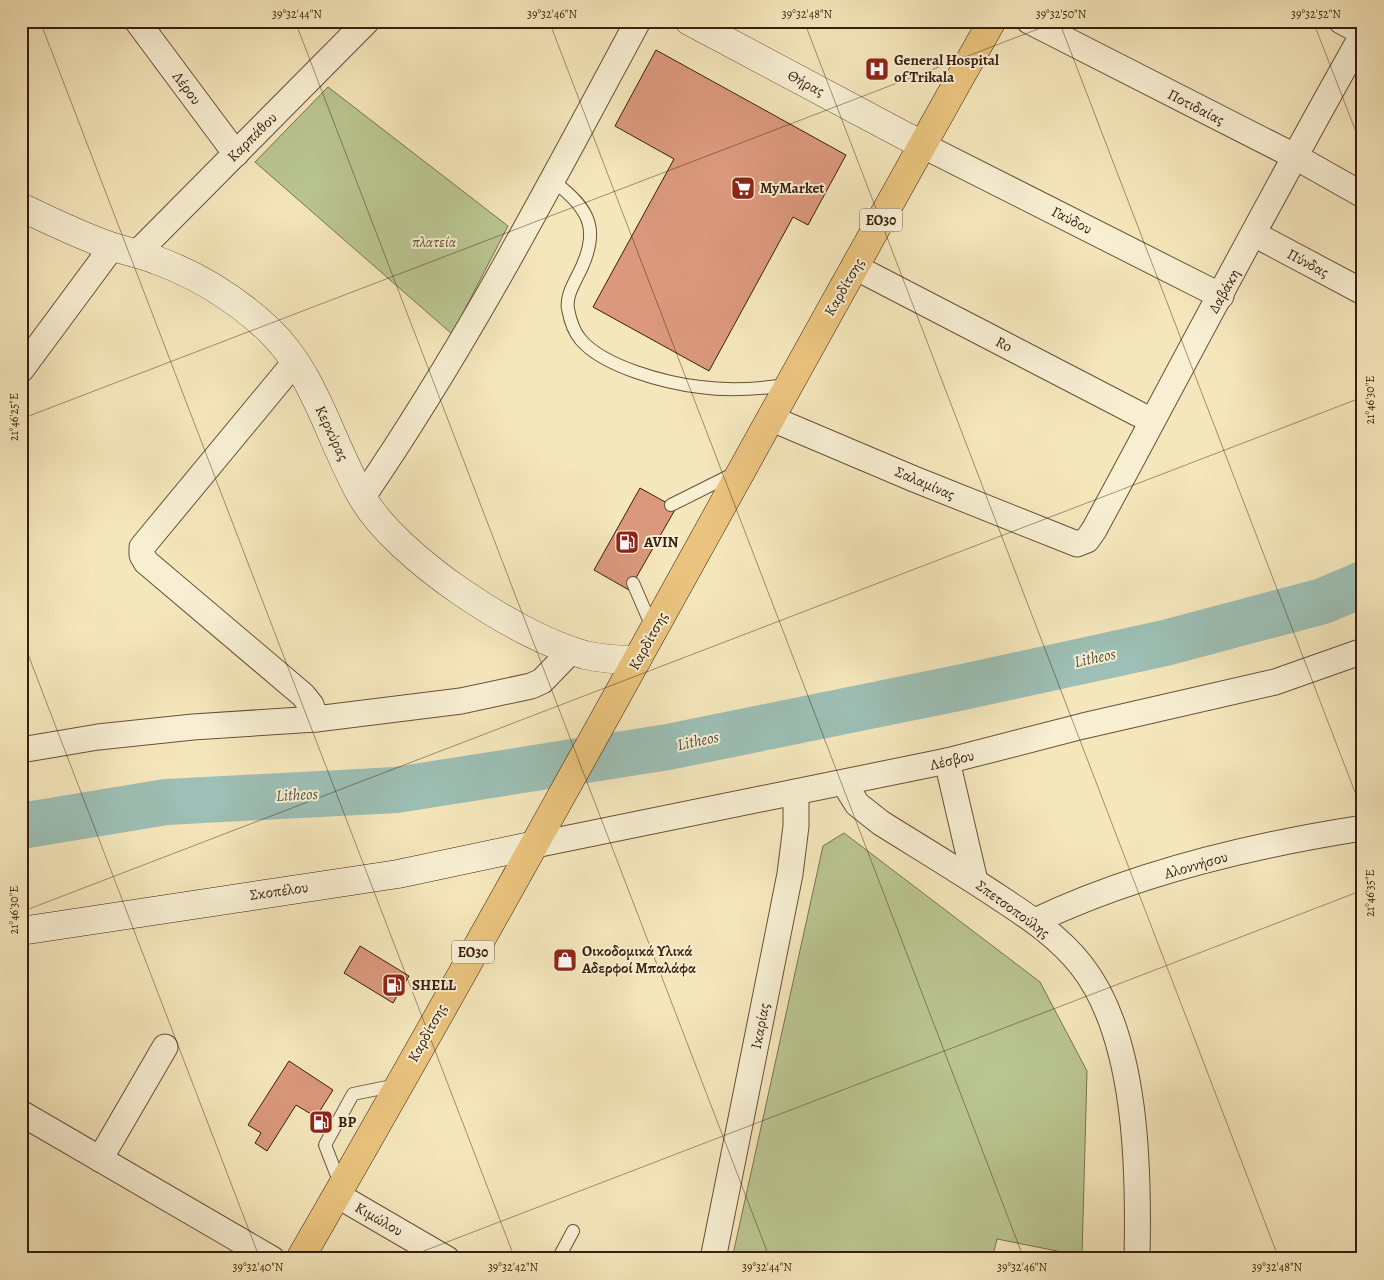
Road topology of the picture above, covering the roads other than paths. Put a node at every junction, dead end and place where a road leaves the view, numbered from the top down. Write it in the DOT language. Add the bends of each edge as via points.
graph roads {
  1 [pos="137,21"];
  2 [pos="638,21"];
  3 [pos="689,21"];
  4 [pos="992,21"];
  5 [pos="1029,21"];
  6 [pos="1341,21"];
  7 [pos="366,22"];
  8 [pos="1363,34"];
  9 [pos="922,145"];
  10 [pos="236,154"];
  11 [pos="1294,156"];
  12 [pos="552,181"];
  13 [pos="1363,195"];
  14 [pos="21,207"];
  15 [pos="1254,234"];
  16 [pos="125,250"];
  17 [pos="855,267"];
  18 [pos="1363,292"];
  19 [pos="1221,296"];
  20 [pos="294,362"];
  21 [pos="21,370"];
  22 [pos="787,385"];
  23 [pos="770,418"];
  24 [pos="1152,422"];
  25 [pos="742,469"];
  26 [pos="362,498"];
  27 [pos="671,505"];
  28 [pos="1081,543"];
  29 [pos="633,584"];
  30 [pos="654,630"];
  31 [pos="572,651"];
  32 [pos="1363,651"];
  33 [pos="637,660"];
  34 [pos="316,718"];
  35 [pos="21,750"];
  36 [pos="947,761"];
  37 [pos="844,783"];
  38 [pos="796,792"];
  39 [pos="1363,828"];
  40 [pos="535,845"];
  41 [pos="975,881"];
  42 [pos="1035,921"];
  43 [pos="21,931"];
  44 [pos="165,1047"];
  45 [pos="399,1084"];
  46 [pos="21,1113"];
  47 [pos="100,1159"];
  48 [pos="339,1191"];
  49 [pos="573,1231"];
  50 [pos="272,1259"];
  51 [pos="300,1259"];
  52 [pos="447,1259"];
  53 [pos="558,1259"];
  54 [pos="713,1259"];
  55 [pos="1137,1259"];
  1 -- 10 [label="street, Λέρου"];
  2 -- 12 [label="street"];
  3 -- 9 [label="street, Θήρας"];
  4 -- 9 [label="main road, Καρδίτσης / ΕΟ30"];
  5 -- 11 [label="street, Ποτιδαίας"];
  6 -- 8 [label="street"];
  7 -- 10 [label="street, Καρπάθου"];
  8 -- 11 [label="street, Δαβάκη"];
  9 -- 17 [label="main road, Καρδίτσης / ΕΟ30"];
  9 -- 19 [label="street, Γαύδου"];
  10 -- 16 [label="street, Καρπάθου"];
  11 -- 13 [label="street, Ποτιδαίας"];
  11 -- 15 [label="street, Δαβάκη"];
  12 -- 22 [label="lane" via="577,200 589,223 590,249 569,294 568,307 580,339 592,350 622,366 664,381 700,388"];
  12 -- 26 [label="street" via="435,386"];
  14 -- 16 [label="street, Κερκύρας"];
  15 -- 18 [label="street, Πύνδας"];
  15 -- 19 [label="street, Δαβάκη"];
  16 -- 20 [label="street, Κερκύρας" via="176,269 231,299 270,330"];
  16 -- 21 [label="street, Καρπάθου"];
  17 -- 22 [label="main road, Καρδίτσης / ΕΟ30"];
  17 -- 24 [label="street, Ro"];
  19 -- 24 [label="street, Δαβάκη"];
  20 -- 26 [label="street, Κερκύρας" via="309,385"];
  20 -- 34 [label="street" via="142,548 142,555 146,562 303,695"];
  22 -- 23 [label="main road, Καρδίτσης / ΕΟ30"];
  23 -- 25 [label="main road, Καρδίτσης / ΕΟ30"];
  23 -- 28 [label="street, Σαλαμίνας" via="1017,521"];
  24 -- 28 [label="street, Δαβάκη" via="1089,537"];
  25 -- 27 [label="lane"];
  25 -- 30 [label="main road, Καρδίτσης / ΕΟ30"];
  26 -- 31 [label="street, Κερκύρας" via="388,532 428,568 491,610"];
  29 -- 30 [label="lane"];
  30 -- 33 [label="main road, Καρδίτσης / ΕΟ30"];
  31 -- 33 [label="street, Κερκύρας" via="597,657"];
  31 -- 34 [label="street" via="542,680 513,692 404,709"];
  32 -- 36 [label="street, Λέσβου" via="1274,682"];
  33 -- 40 [label="main road, Καρδίτσης / ΕΟ30"];
  34 -- 35 [label="street" via="98,737"];
  36 -- 37 [label="street, Λέσβου"];
  36 -- 41 [label="street"];
  37 -- 38 [label="street, Λέσβου"];
  37 -- 41 [label="street, Σπετσοπούλης" via="857,804 881,823"];
  38 -- 40 [label="street, Λέσβου"];
  38 -- 54 [label="street, Ικαρίας" via="790,874"];
  39 -- 42 [label="street, Αλοννήσου" via="1218,858 1115,888"];
  40 -- 43 [label="street, Σκοπέλου" via="398,874"];
  40 -- 45 [label="main road, Καρδίτσης / ΕΟ30"];
  41 -- 42 [label="street, Σπετσοπούλης"];
  42 -- 55 [label="street, Σπετσοπούλης" via="1081,965 1098,992 1118,1045 1133,1120"];
  44 -- 47 [label="street"];
  45 -- 48 [label="main road, Καρδίτσης / ΕΟ30"];
  45 -- 48 [label="lane" via="353,1094 325,1144"];
  46 -- 47 [label="street"];
  47 -- 50 [label="street"];
  48 -- 51 [label="main road, Καρδίτσης / ΕΟ30"];
  48 -- 52 [label="street, Κιμώλου"];
  49 -- 53 [label="lane"];
}
